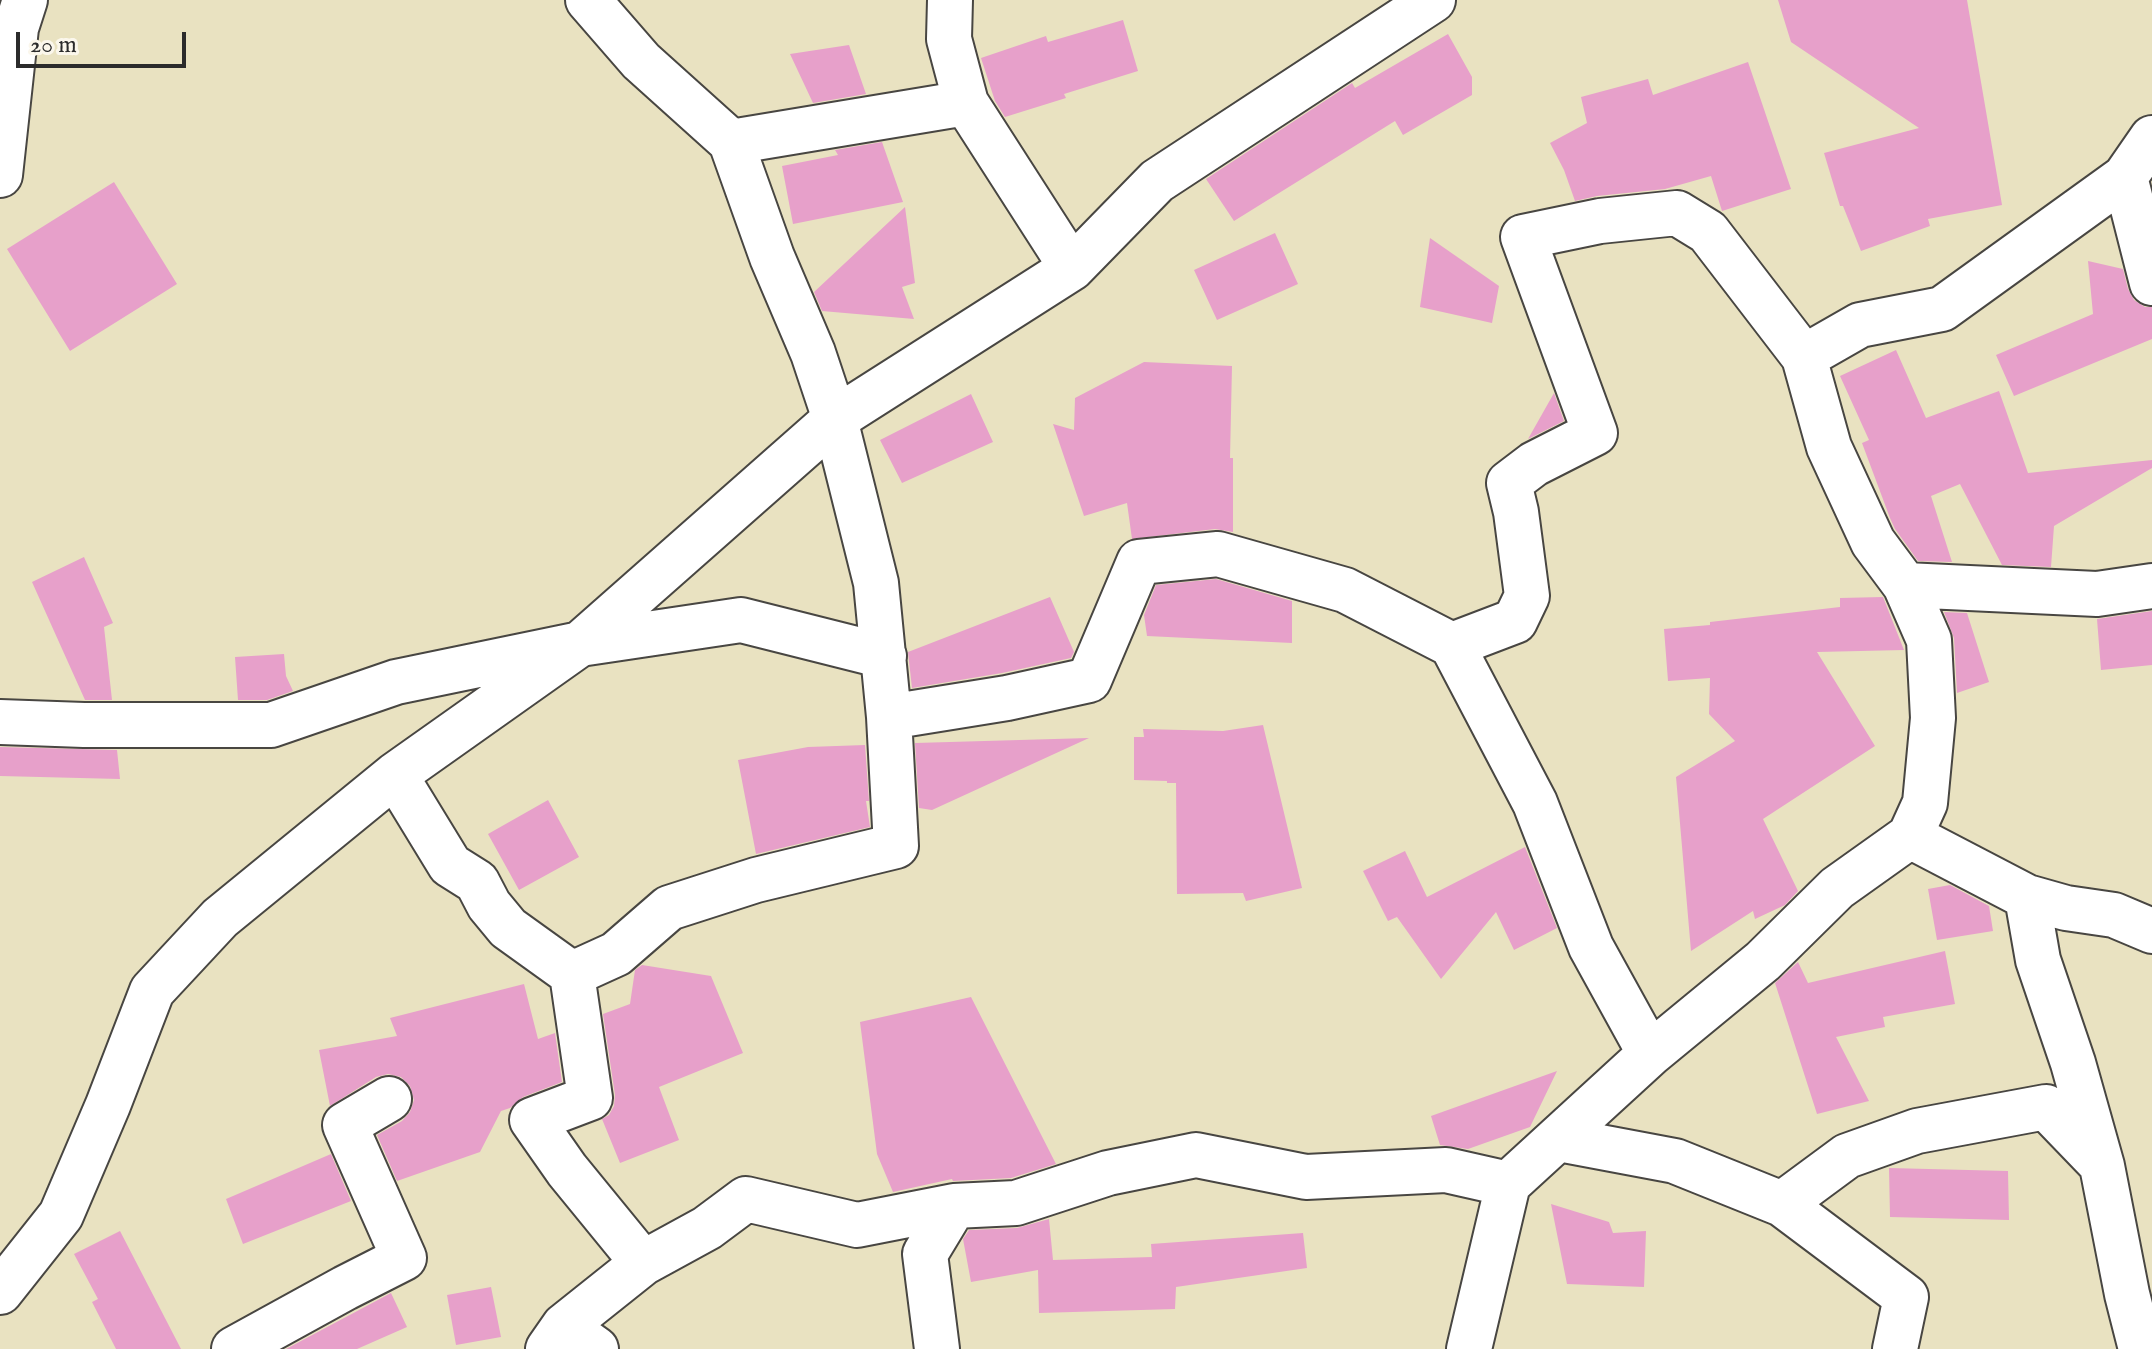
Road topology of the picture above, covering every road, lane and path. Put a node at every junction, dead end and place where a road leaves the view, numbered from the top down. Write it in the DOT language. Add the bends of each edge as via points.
graph roads {
  1 [pos="25,0"];
  2 [pos="588,0"];
  3 [pos="950,0"];
  4 [pos="1433,0"];
  5 [pos="966,103"];
  6 [pos="2152,138"];
  7 [pos="731,142"];
  8 [pos="0,175"];
  9 [pos="2125,177"];
  10 [pos="1072,268"];
  11 [pos="2152,283"];
  12 [pos="1804,357"];
  13 [pos="835,419"];
  14 [pos="1905,585"];
  15 [pos="2152,586"];
  16 [pos="580,644"];
  17 [pos="1452,645"];
  18 [pos="884,656"];
  19 [pos="889,717"];
  20 [pos="0,722"];
  21 [pos="395,775"];
  22 [pos="1910,836"];
  23 [pos="2027,897"];
  24 [pos="2152,931"];
  25 [pos="572,974"];
  26 [pos="1650,1054"];
  27 [pos="389,1099"];
  28 [pos="1558,1139"];
  29 [pos="2102,1166"];
  30 [pos="1508,1184"];
  31 [pos="1782,1204"];
  32 [pos="954,1206"];
  33 [pos="643,1263"];
  34 [pos="0,1292"];
  35 [pos="569,1341"];
  36 [pos="234,1349"];
  37 [pos="937,1349"];
  38 [pos="1469,1349"];
  39 [pos="1895,1349"];
  40 [pos="2141,1349"];
  1 -- 8 [label="street" via="16,28"];
  2 -- 7 [label="street" via="641,61"];
  3 -- 5 [label="street" via="949,39"];
  4 -- 10 [label="street" via="1157,181"];
  5 -- 7 [label="street"];
  5 -- 10 [label="street"];
  6 -- 9 [label="street"];
  7 -- 13 [label="street"];
  9 -- 11 [label="street"];
  9 -- 12 [label="street" via="1942,309 1860,325"];
  10 -- 13 [label="street"];
  12 -- 14 [label="street" via="1829,447 1873,542"];
  12 -- 17 [label="street" via="1708,232 1677,213 1523,237 1595,433 1509,483 1527,596 1515,621"];
  13 -- 16 [label="street"];
  13 -- 18 [label="street" via="876,583"];
  14 -- 15 [label="street" via="2097,594"];
  14 -- 22 [label="street" via="1929,640 1933,718 1925,803"];
  16 -- 18 [label="street" via="741,620"];
  16 -- 20 [label="street" via="396,682 271,725"];
  16 -- 21 [label="street"];
  17 -- 19 [label="street" via="1345,590 1218,554 1139,562 1089,680"];
  17 -- 26 [label="street" via="1535,803 1591,947"];
  18 -- 19 [label="street"];
  19 -- 25 [label="street" via="896,846 756,880 669,908 616,954"];
  21 -- 25 [label="street" via="450,865 477,882 508,928"];
  21 -- 34 [label="street" via="220,918 152,991 61,1215"];
  22 -- 23 [label="street"];
  22 -- 26 [label="street" via="1837,888 1763,961"];
  23 -- 24 [label="street" via="2114,915"];
  23 -- 29 [label="street" via="2038,960"];
  25 -- 33 [label="street" via="590,1098 532,1120"];
  26 -- 28 [label="street"];
  27 -- 36 [label="street" via="345,1125 404,1258"];
  28 -- 30 [label="street"];
  28 -- 31 [label="street" via="1675,1161"];
  29 -- 31 [label="street" via="2046,1107 1917,1131 1847,1156"];
  29 -- 40 [label="street"];
  30 -- 32 [label="street" via="1446,1170 1306,1177 1196,1155 1108,1173 1016,1203"];
  30 -- 38 [label="street"];
  31 -- 39 [label="street" via="1906,1297"];
  32 -- 33 [label="street" via="857,1225 746,1199 707,1228"];
  32 -- 37 [label="street" via="925,1254"];
  33 -- 35 [label="street"];
}
